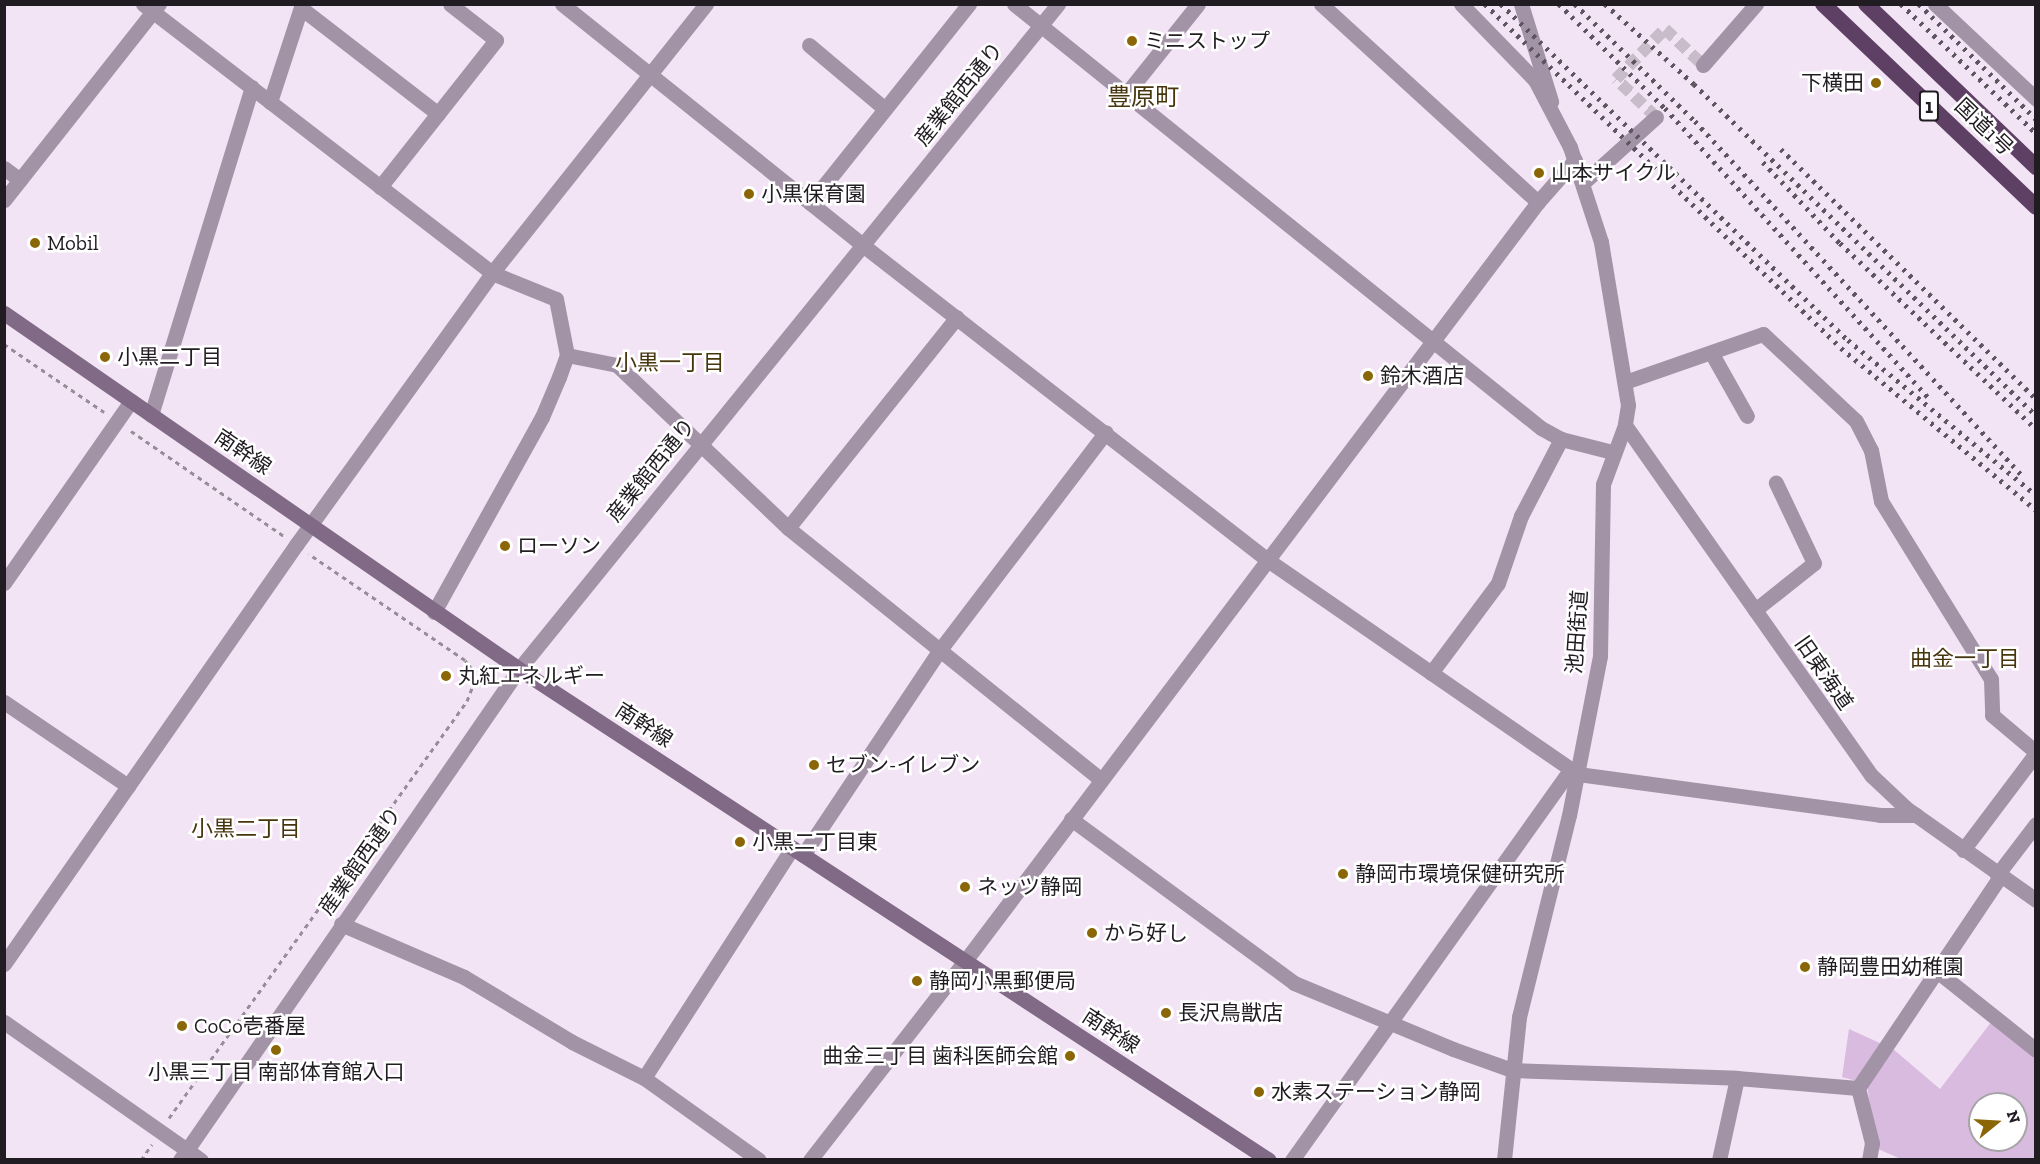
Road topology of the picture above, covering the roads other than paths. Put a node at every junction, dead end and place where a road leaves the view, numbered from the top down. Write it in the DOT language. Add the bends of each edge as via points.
graph roads {
  1 [pos="450,4"];
  2 [pos="562,4"];
  3 [pos="706,4"];
  4 [pos="969,4"];
  5 [pos="1014,4"];
  6 [pos="1058,4"];
  7 [pos="1198,4"];
  8 [pos="1321,4"];
  9 [pos="1461,4"];
  10 [pos="1521,4"];
  11 [pos="1756,4"];
  12 [pos="1823,4"];
  13 [pos="1866,4"];
  14 [pos="1935,4"];
  15 [pos="302,6"];
  16 [pos="152,7"];
  17 [pos="1041,26"];
  18 [pos="808,45"];
  19 [pos="1703,66"];
  20 [pos="652,76"];
  21 [pos="252,87"];
  22 [pos="1126,94"];
  23 [pos="2036,99"];
  24 [pos="270,102"];
  25 [pos="885,109"];
  26 [pos="1554,112"];
  27 [pos="438,114"];
  28 [pos="1656,117"];
  29 [pos="1575,160"];
  30 [pos="2036,167"];
  31 [pos="4,168"];
  32 [pos="20,180"];
  33 [pos="1584,182"];
  34 [pos="380,187"];
  35 [pos="4,200"];
  36 [pos="1538,202"];
  37 [pos="810,203"];
  38 [pos="2036,207"];
  39 [pos="864,246"];
  40 [pos="492,273"];
  41 [pos="4,314"];
  42 [pos="957,316"];
  43 [pos="1434,341"];
  44 [pos="1712,354"];
  45 [pos="567,355"];
  46 [pos="1625,382"];
  47 [pos="131,401"];
  48 [pos="151,414"];
  49 [pos="1747,416"];
  50 [pos="1625,425"];
  51 [pos="1106,432"];
  52 [pos="1561,439"];
  53 [pos="698,444"];
  54 [pos="1612,452"];
  55 [pos="1776,483"];
  56 [pos="310,525"];
  57 [pos="788,528"];
  58 [pos="1269,561"];
  59 [pos="4,583"];
  60 [pos="1755,610"];
  61 [pos="434,612"];
  62 [pos="939,651"];
  63 [pos="519,669"];
  64 [pos="1431,673"];
  65 [pos="4,702"];
  66 [pos="2036,753"];
  67 [pos="1575,771"];
  68 [pos="1101,780"];
  69 [pos="128,786"];
  70 [pos="1916,815"];
  71 [pos="1071,819"];
  72 [pos="2036,824"];
  73 [pos="1963,850"];
  74 [pos="797,851"];
  75 [pos="1999,876"];
  76 [pos="2036,900"];
  77 [pos="341,924"];
  78 [pos="965,961"];
  79 [pos="4,964"];
  80 [pos="1938,972"];
  81 [pos="4,1022"];
  82 [pos="1390,1023"];
  83 [pos="2036,1050"];
  84 [pos="1512,1070"];
  85 [pos="644,1078"];
  86 [pos="1737,1078"];
  87 [pos="1858,1088"];
  88 [pos="183,1154"];
  89 [pos="201,1160"];
  90 [pos="759,1160"];
  91 [pos="810,1160"];
  92 [pos="1269,1160"];
  93 [pos="1292,1160"];
  94 [pos="1504,1160"];
  95 [pos="1719,1160"];
  96 [pos="1869,1160"];
  1 -- 27 [label="street" via="496,40"];
  2 -- 20 [label="street"];
  3 -- 20 [label="street"];
  4 -- 25 [label="street"];
  5 -- 17 [label="street"];
  6 -- 17 [label="street, 産業館西通り"];
  7 -- 22 [label="street"];
  8 -- 36 [label="street"];
  9 -- 26 [label="street" via="1535,80"];
  10 -- 26 [label="street"];
  11 -- 19 [label="street"];
  12 -- 38 [label="highway, 国道1号 / 1"];
  13 -- 30 [label="highway, 国道1号 / 1"];
  14 -- 23 [label="street"];
  15 -- 24 [label="street"];
  15 -- 27 [label="street"];
  16 -- 21 [label="street"];
  16 -- 32 [label="street"];
  17 -- 22 [label="street"];
  17 -- 39 [label="street, 産業館西通り"];
  18 -- 25 [label="street"];
  20 -- 37 [label="street"];
  20 -- 40 [label="street"];
  21 -- 24 [label="street"];
  21 -- 48 [label="street"];
  22 -- 43 [label="street"];
  24 -- 34 [label="street"];
  25 -- 37 [label="street"];
  26 -- 29 [label="street, 池田街道"];
  27 -- 34 [label="street"];
  28 -- 33 [label="street"];
  29 -- 33 [label="street, 池田街道"];
  29 -- 36 [label="street"];
  31 -- 32 [label="street"];
  32 -- 35 [label="street"];
  33 -- 46 [label="street, 池田街道" via="1601,242"];
  34 -- 40 [label="street"];
  36 -- 43 [label="street"];
  37 -- 39 [label="street"];
  39 -- 42 [label="street"];
  39 -- 53 [label="street, 産業館西通り"];
  40 -- 45 [label="street" via="556,299"];
  40 -- 56 [label="street"];
  41 -- 47 [label="main road, 南幹線"];
  42 -- 51 [label="street"];
  42 -- 57 [label="street"];
  43 -- 52 [label="street" via="1541,428"];
  43 -- 58 [label="street"];
  44 -- 46 [label="street"];
  44 -- 49 [label="street"];
  44 -- 66 [label="street" via="1763,334 1856,421 1871,450 1881,501 1991,679 1992,715"];
  45 -- 53 [label="street" via="617,365"];
  45 -- 61 [label="street" via="542,417"];
  46 -- 50 [label="street, 池田街道"];
  47 -- 48 [label="main road, 南幹線"];
  47 -- 59 [label="street"];
  48 -- 56 [label="main road, 南幹線"];
  50 -- 54 [label="street, 池田街道"];
  50 -- 60 [label="street, 旧東海道"];
  51 -- 58 [label="street"];
  51 -- 62 [label="street"];
  52 -- 54 [label="street"];
  52 -- 64 [label="street" via="1521,516 1498,583"];
  53 -- 57 [label="street"];
  53 -- 63 [label="street, 産業館西通り"];
  54 -- 67 [label="street, 池田街道" via="1603,483 1600,656"];
  55 -- 60 [label="street" via="1814,563"];
  56 -- 61 [label="main road, 南幹線"];
  56 -- 69 [label="street"];
  57 -- 62 [label="street"];
  58 -- 64 [label="street"];
  58 -- 68 [label="street"];
  60 -- 70 [label="street, 旧東海道" via="1872,776"];
  61 -- 63 [label="main road, 南幹線"];
  62 -- 68 [label="street"];
  62 -- 74 [label="street"];
  63 -- 74 [label="main road, 南幹線"];
  63 -- 77 [label="street, 産業館西通り"];
  64 -- 67 [label="street"];
  65 -- 69 [label="street"];
  66 -- 73 [label="street"];
  67 -- 70 [label="street" via="1880,815"];
  67 -- 82 [label="street"];
  67 -- 84 [label="street, 池田街道" via="1529,968"];
  68 -- 71 [label="street"];
  69 -- 79 [label="street"];
  70 -- 73 [label="street, 旧東海道"];
  71 -- 78 [label="street"];
  71 -- 82 [label="street" via="1294,983"];
  72 -- 75 [label="street"];
  73 -- 75 [label="street, 旧東海道"];
  74 -- 78 [label="main road, 南幹線"];
  74 -- 85 [label="street"];
  75 -- 76 [label="street, 旧東海道"];
  75 -- 80 [label="street"];
  77 -- 85 [label="street" via="464,977 572,1042"];
  77 -- 88 [label="street, 産業館西通り"];
  78 -- 91 [label="street"];
  78 -- 92 [label="main road, 南幹線"];
  80 -- 83 [label="street"];
  80 -- 87 [label="street"];
  81 -- 88 [label="street" via="160,1131"];
  82 -- 84 [label="street"];
  82 -- 93 [label="street"];
  84 -- 86 [label="street"];
  84 -- 94 [label="street, 池田街道"];
  85 -- 90 [label="street"];
  86 -- 87 [label="street"];
  86 -- 95 [label="street"];
  87 -- 96 [label="street" via="1872,1143"];
  88 -- 89 [label="street"];
}
